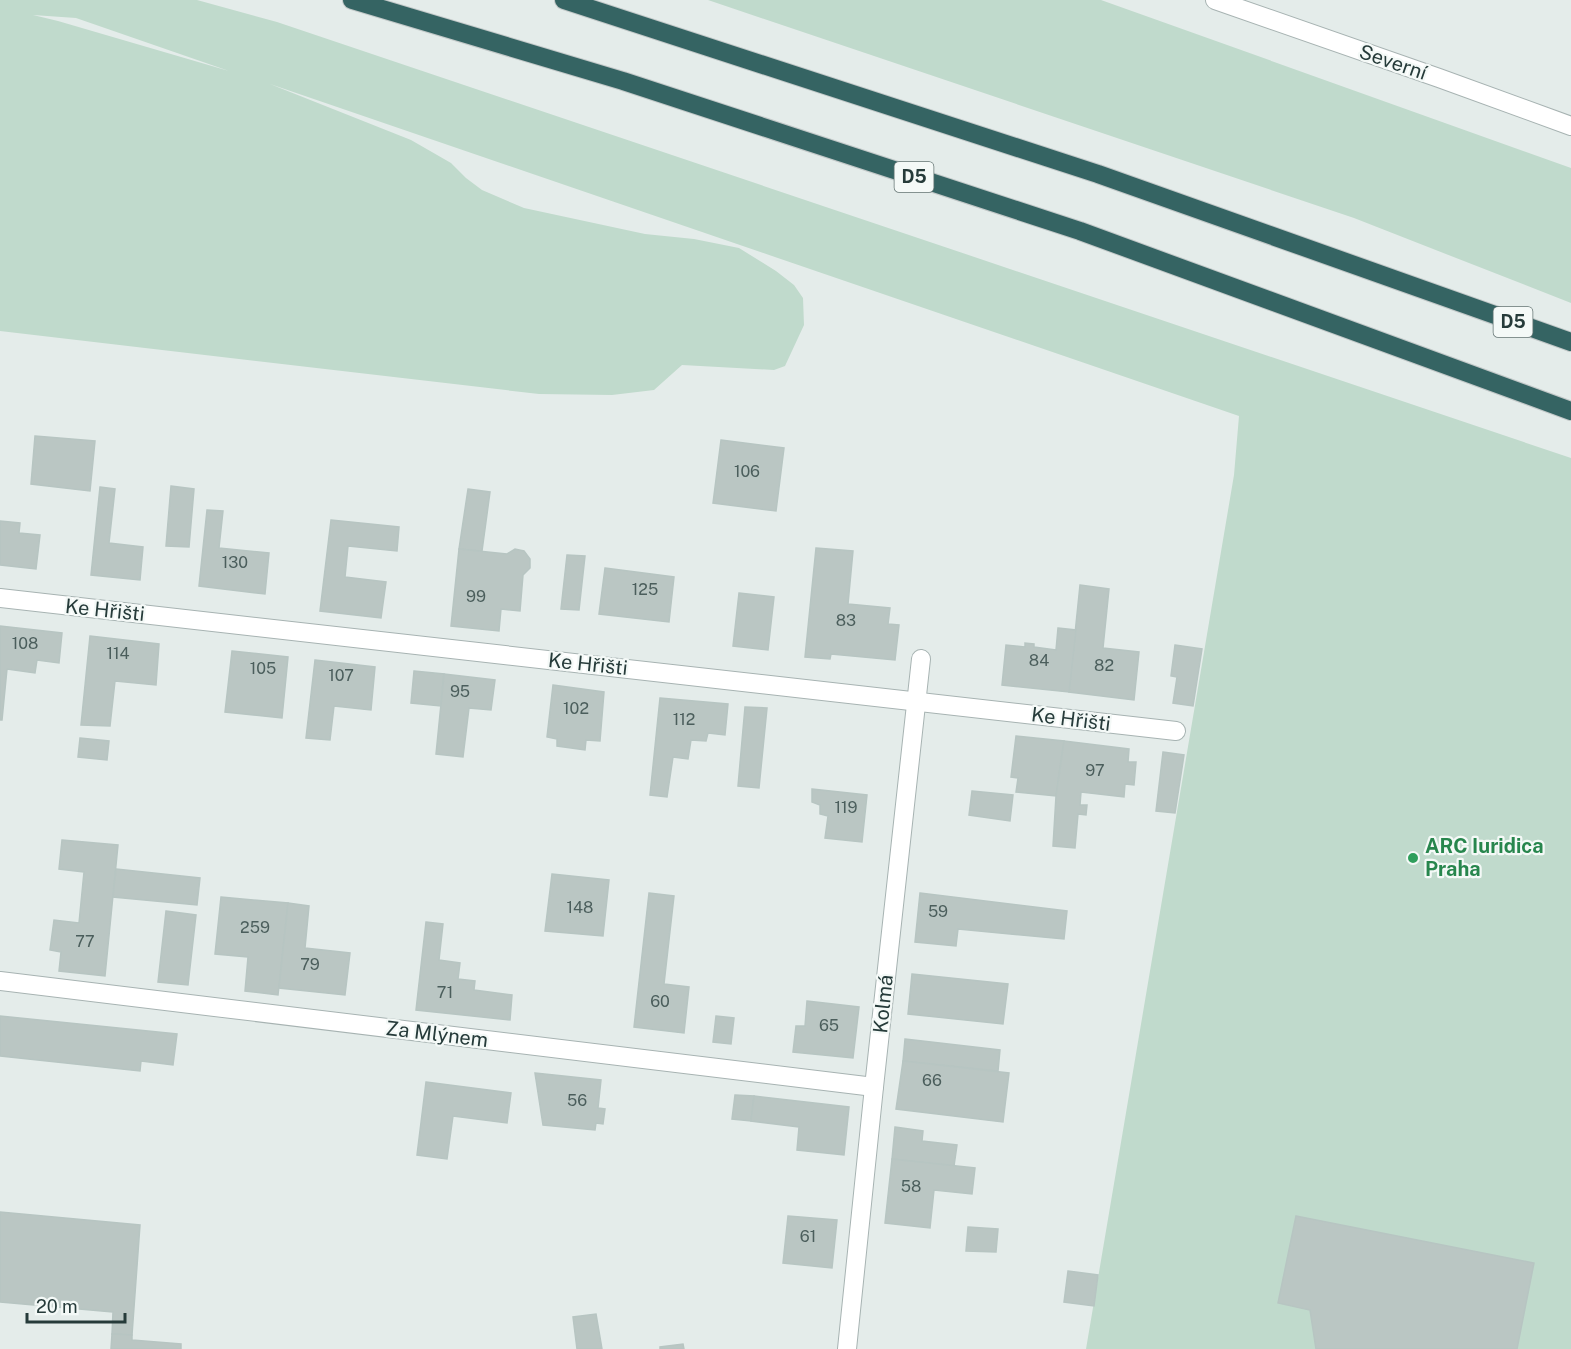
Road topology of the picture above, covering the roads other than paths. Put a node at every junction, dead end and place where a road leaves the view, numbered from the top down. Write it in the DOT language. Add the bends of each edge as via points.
graph roads {
  1 [pos="352,0"];
  2 [pos="564,0"];
  3 [pos="1215,0"];
  4 [pos="1571,126"];
  5 [pos="1571,342"];
  6 [pos="1571,411"];
  7 [pos="0,598"];
  8 [pos="921,659"];
  9 [pos="915,701"];
  10 [pos="1176,731"];
  11 [pos="0,981"];
  12 [pos="874,1087"];
  13 [pos="847,1349"];
  1 -- 6 [label="highway, D5" via="623,81 1080,231"];
  2 -- 5 [label="highway, D5" via="1098,174"];
  3 -- 4 [label="street, Severní"];
  7 -- 9 [label="street, Ke Hřišti"];
  8 -- 9 [label="street, Kolmá"];
  9 -- 10 [label="street, Ke Hřišti"];
  9 -- 12 [label="street, Kolmá"];
  11 -- 12 [label="street, Za Mlýnem"];
  12 -- 13 [label="street, Kolmá"];
}
